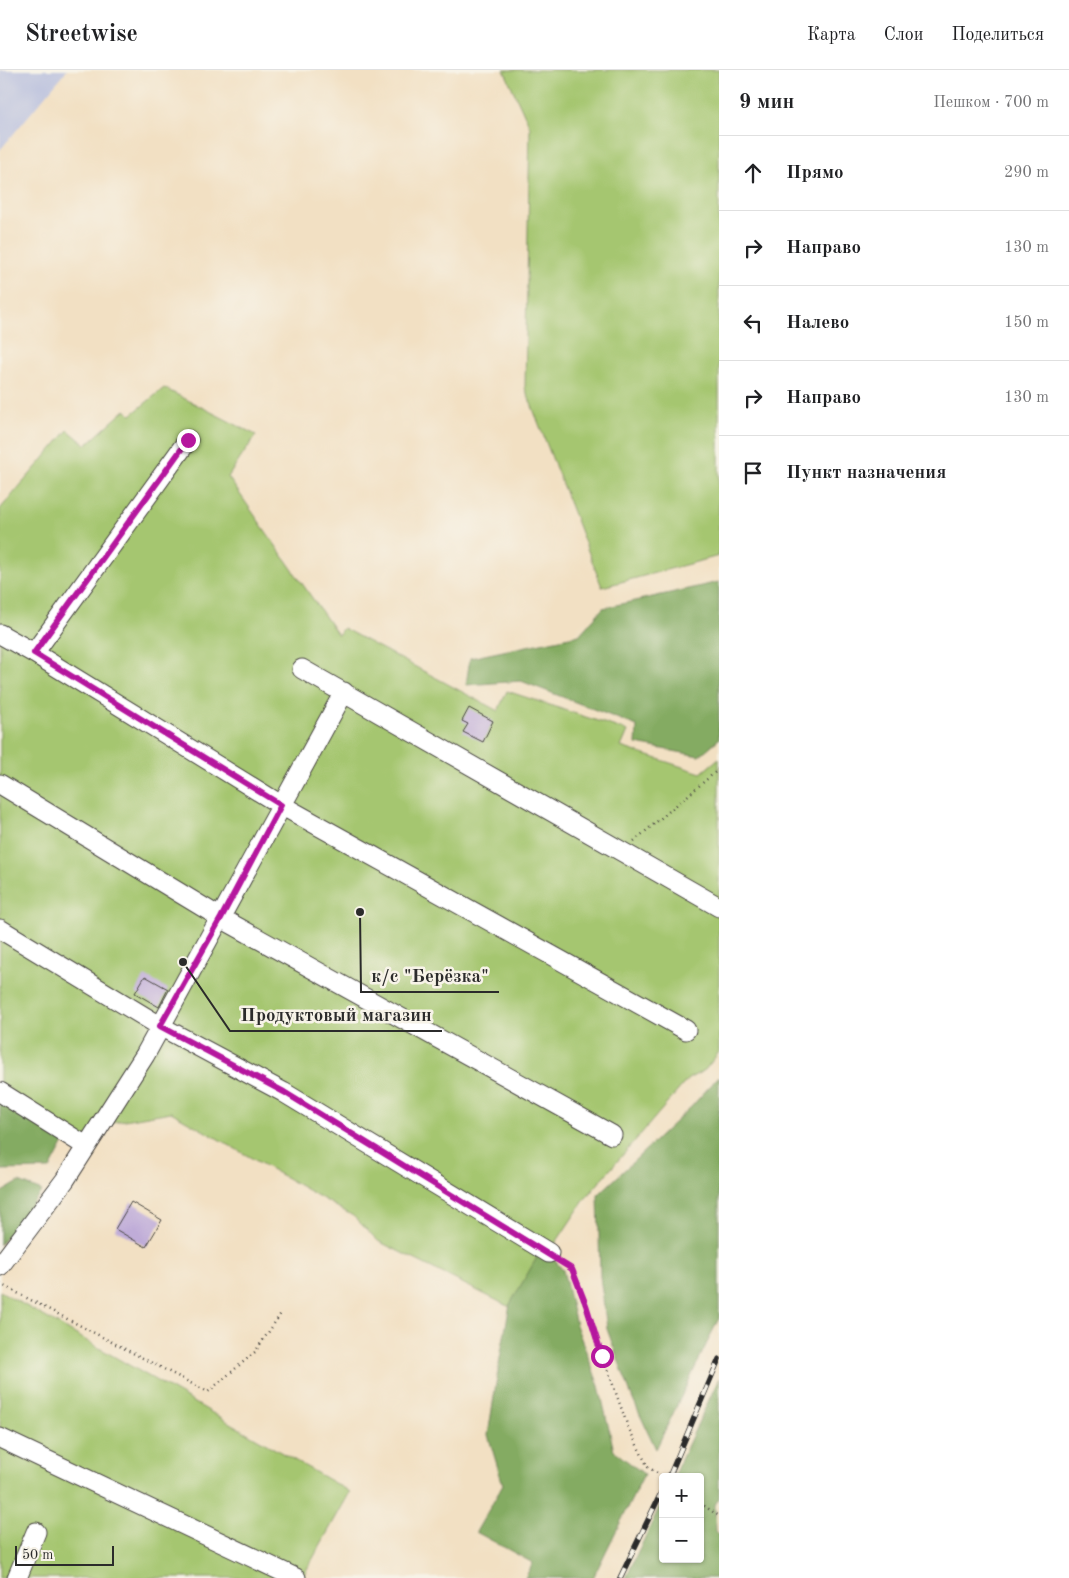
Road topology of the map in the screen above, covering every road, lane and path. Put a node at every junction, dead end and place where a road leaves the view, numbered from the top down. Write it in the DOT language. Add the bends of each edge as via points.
graph roads {
  1 [pos="188,440"];
  2 [pos="0,634"];
  3 [pos="34,653"];
  4 [pos="302,669"];
  5 [pos="344,692"];
  6 [pos="719,769"];
  7 [pos="0,784"];
  8 [pos="281,805"];
  9 [pos="622,851"];
  10 [pos="719,907"];
  11 [pos="221,918"];
  12 [pos="0,929"];
  13 [pos="160,1026"];
  14 [pos="686,1030"];
  15 [pos="0,1092"];
  16 [pos="612,1135"];
  17 [pos="85,1148"];
  18 [pos="548,1253"];
  19 [pos="0,1266"];
  20 [pos="0,1284"];
  21 [pos="282,1312"];
  22 [pos="0,1438"];
  23 [pos="659,1474"];
  24 [pos="704,1506"];
  25 [pos="719,1516"];
  26 [pos="36,1532"];
  27 [pos="16,1578"];
  28 [pos="296,1578"];
  1 -- 3 [label="street"];
  2 -- 3 [label="street"];
  3 -- 8 [label="street"];
  4 -- 5 [label="street"];
  5 -- 8 [label="street"];
  5 -- 9 [label="street"];
  6 -- 9 [label="path"];
  7 -- 11 [label="street"];
  8 -- 11 [label="street"];
  8 -- 14 [label="street"];
  9 -- 10 [label="street"];
  11 -- 13 [label="street"];
  11 -- 16 [label="street"];
  12 -- 13 [label="street"];
  13 -- 17 [label="street"];
  13 -- 18 [label="street" via="284,1092"];
  15 -- 17 [label="street"];
  17 -- 19 [label="street"];
  18 -- 23 [label="path" via="572,1269 628,1426 648,1466"];
  20 -- 21 [label="path" via="208,1392 255,1352"];
  22 -- 28 [label="street"];
  24 -- 25 [label="path"];
  26 -- 27 [label="street"];
}
